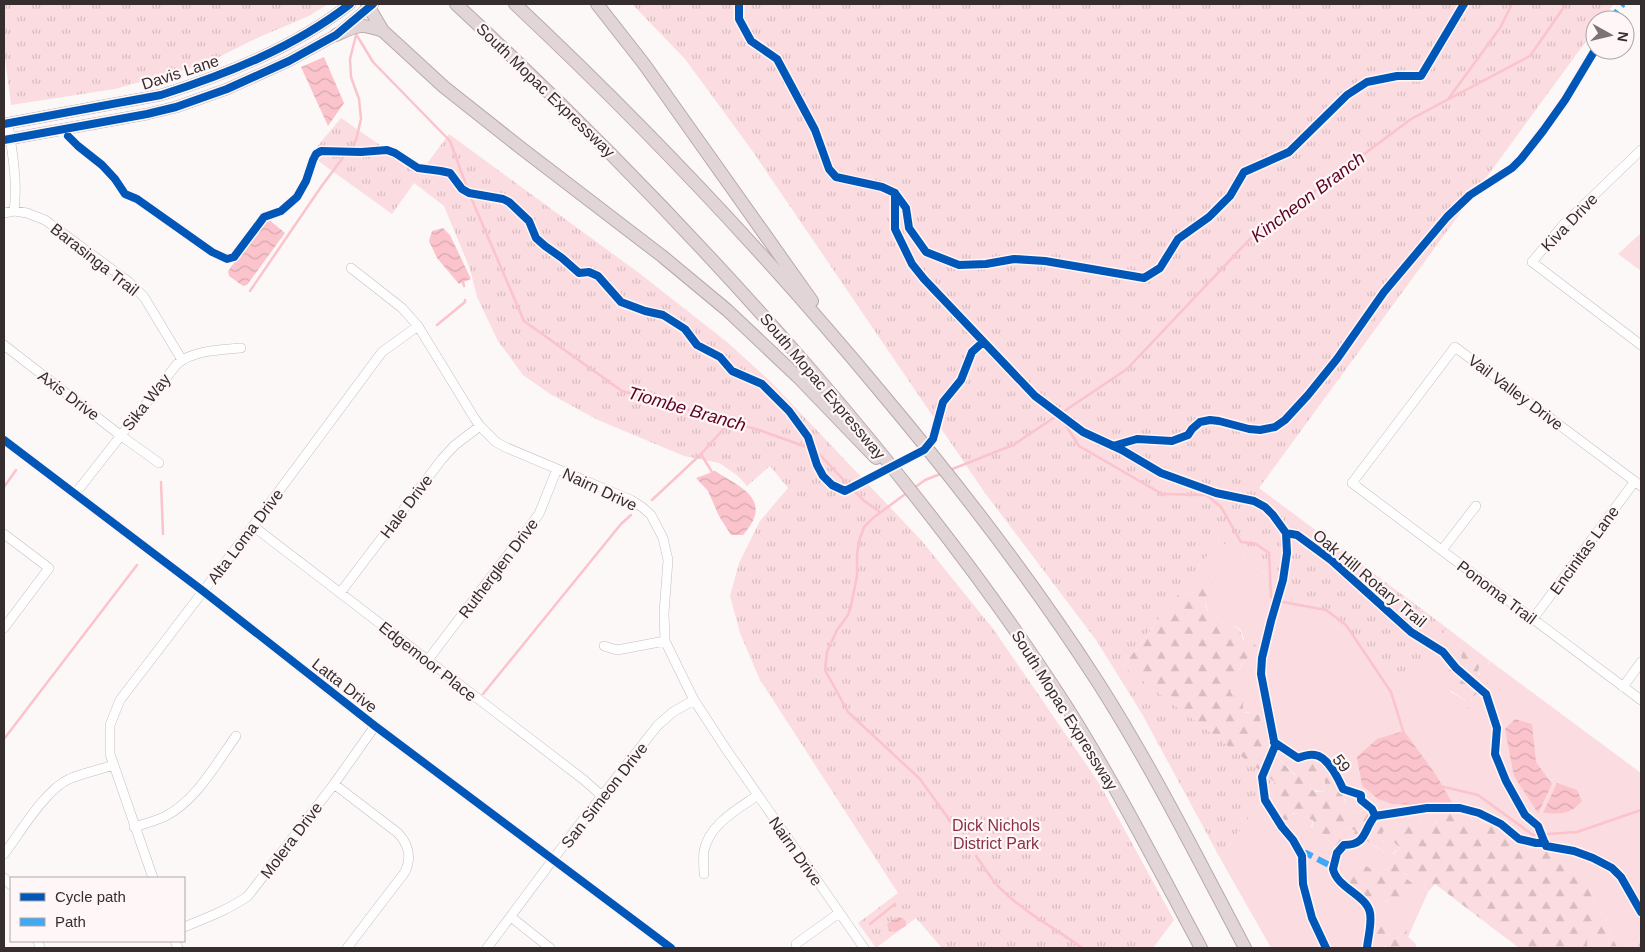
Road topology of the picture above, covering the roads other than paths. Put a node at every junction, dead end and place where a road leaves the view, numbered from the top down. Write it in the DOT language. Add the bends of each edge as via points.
graph roads {
  1 [pos="350,4"];
  2 [pos="456,4"];
  3 [pos="515,4"];
  4 [pos="597,4"];
  5 [pos="370,5"];
  6 [pos="382,31"];
  7 [pos="336,35"];
  8 [pos="172,92"];
  9 [pos="176,107"];
  10 [pos="6,124"];
  11 [pos="7,139"];
  12 [pos="1641,150"];
  13 [pos="14,211"];
  14 [pos="4,213"];
  15 [pos="351,268"];
  16 [pos="822,322"];
  17 [pos="418,326"];
  18 [pos="4,345"];
  19 [pos="1641,345"];
  20 [pos="241,348"];
  21 [pos="182,360"];
  22 [pos="480,426"];
  23 [pos="120,435"];
  24 [pos="4,440"];
  25 [pos="881,459"];
  26 [pos="159,463"];
  27 [pos="557,469"];
  28 [pos="1352,483"];
  29 [pos="1638,483"];
  30 [pos="75,494"];
  31 [pos="1476,506"];
  32 [pos="253,526"];
  33 [pos="4,534"];
  34 [pos="1442,550"];
  35 [pos="203,591"];
  36 [pos="340,592"];
  37 [pos="1533,619"];
  38 [pos="4,628"];
  39 [pos="665,641"];
  40 [pos="604,646"];
  41 [pos="427,661"];
  42 [pos="1641,662"];
  43 [pos="1623,687"];
  44 [pos="694,700"];
  45 [pos="1641,700"];
  46 [pos="375,726"];
  47 [pos="236,736"];
  48 [pos="113,765"];
  49 [pos="334,784"];
  50 [pos="758,795"];
  51 [pos="602,796"];
  52 [pos="134,827"];
  53 [pos="4,854"];
  54 [pos="554,859"];
  55 [pos="704,874"];
  56 [pos="153,877"];
  57 [pos="839,913"];
  58 [pos="511,917"];
  59 [pos="185,927"];
  60 [pos="796,944"];
  61 [pos="347,948"];
  62 [pos="487,948"];
  63 [pos="550,948"];
  64 [pos="671,948"];
  65 [pos="864,948"];
  66 [pos="1201,948"];
  67 [pos="1245,948"];
  1 -- 8 [label="main road, Davis Lane" via="286,44 224,73"];
  2 -- 25 [label="highway, South Mopac Expressway" via="581,123 759,310 863,430"];
  3 -- 16 [label="highway" via="654,140"];
  4 -- 16 [label="highway" via="644,64 812,301"];
  5 -- 6 [label="highway"];
  5 -- 7 [label="main road, Davis Lane"];
  6 -- 7 [label="highway" via="361,25"];
  6 -- 25 [label="highway" via="444,87 702,288 758,338"];
  7 -- 9 [label="main road, Davis Lane" via="265,72"];
  8 -- 9 [label="main road"];
  8 -- 10 [label="main road, Davis Lane"];
  9 -- 11 [label="main road, Davis Lane"];
  10 -- 11 [label="street"];
  11 -- 13 [label="street" via="15,177"];
  12 -- 19 [label="street, Kiva Drive" via="1564,224 1532,262"];
  13 -- 14 [label="street, Barasinga Trail"];
  13 -- 21 [label="street, Barasinga Trail" via="52,224 129,282 144,297"];
  15 -- 17 [label="street, Nairn Drive" via="402,308"];
  16 -- 67 [label="highway" via="966,497 1054,617 1100,686 1175,815"];
  17 -- 22 [label="street, Nairn Drive"];
  17 -- 32 [label="street, Alta Loma Drive" via="382,352"];
  18 -- 23 [label="street, Axis Drive"];
  20 -- 21 [label="street, Sika Way" via="214,350"];
  21 -- 23 [label="street, Sika Way"];
  22 -- 27 [label="street, Nairn Drive" via="496,442"];
  22 -- 36 [label="street, Hale Drive" via="442,459"];
  23 -- 26 [label="street, Axis Drive"];
  23 -- 30 [label="street, Sika Way"];
  24 -- 30 [label="street, Latta Drive"];
  25 -- 66 [label="highway, South Mopac Expressway" via="897,473 930,516 1021,639 1067,708 1107,773"];
  27 -- 39 [label="street, Nairn Drive" via="631,500 651,516 663,538 668,560"];
  27 -- 41 [label="street, Rutherglen Drive" via="539,514"];
  28 -- 29 [label="street, Vail Valley Drive" via="1456,347"];
  28 -- 34 [label="street, Ponoma Trail"];
  29 -- 37 [label="street, Encinitas Lane"];
  30 -- 35 [label="street, Latta Drive"];
  31 -- 34 [label="street"];
  32 -- 35 [label="street, Alta Loma Drive"];
  32 -- 36 [label="street, Edgemoor Place"];
  33 -- 38 [label="street" via="49,568"];
  34 -- 37 [label="street, Ponoma Trail"];
  35 -- 46 [label="street, Latta Drive"];
  35 -- 48 [label="street, Alta Loma Drive" via="120,700 110,731"];
  36 -- 41 [label="street, Edgemoor Place"];
  37 -- 43 [label="street, Ponoma Trail"];
  39 -- 40 [label="street" via="617,650"];
  39 -- 44 [label="street, Nairn Drive"];
  41 -- 51 [label="street, Edgemoor Place"];
  42 -- 43 [label="street"];
  43 -- 45 [label="street, Ponoma Trail"];
  44 -- 50 [label="street, Nairn Drive"];
  44 -- 51 [label="street, San Simeon Drive" via="672,712 658,725"];
  46 -- 49 [label="street, Molera Drive"];
  46 -- 54 [label="street, Latta Drive"];
  47 -- 52 [label="street" via="185,801 165,816"];
  48 -- 52 [label="street, Alta Loma Drive"];
  48 -- 53 [label="street" via="68,780 54,790"];
  49 -- 59 [label="street, Molera Drive" via="248,896"];
  49 -- 61 [label="street" via="398,833 410,856 405,872"];
  50 -- 55 [label="street" via="717,826 704,849"];
  50 -- 57 [label="street, Nairn Drive"];
  51 -- 54 [label="street, San Simeon Drive"];
  52 -- 56 [label="street, Alta Loma Drive"];
  54 -- 58 [label="street, San Simeon Drive"];
  54 -- 64 [label="street, Latta Drive"];
  57 -- 60 [label="street"];
  57 -- 65 [label="street, Nairn Drive"];
  58 -- 62 [label="street, San Simeon Drive"];
  58 -- 63 [label="street"];
}
